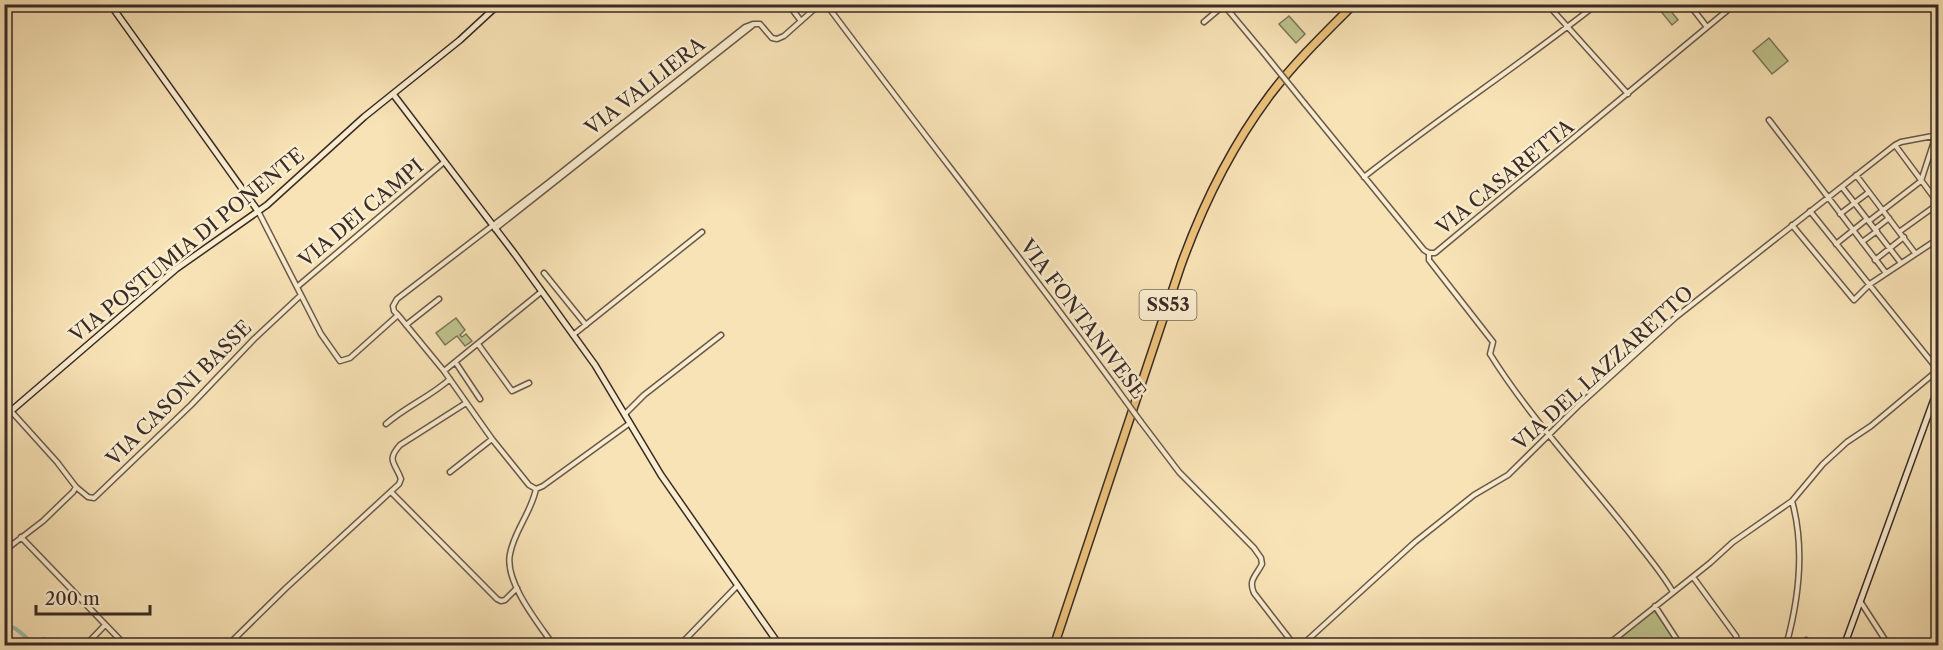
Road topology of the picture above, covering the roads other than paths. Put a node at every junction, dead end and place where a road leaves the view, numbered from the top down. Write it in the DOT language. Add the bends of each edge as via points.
graph roads {
  1 [pos="110,4"];
  2 [pos="788,4"];
  3 [pos="820,4"];
  4 [pos="826,4"];
  5 [pos="1354,4"];
  6 [pos="1547,4"];
  7 [pos="1597,4"];
  8 [pos="1689,4"];
  9 [pos="1735,4"];
  10 [pos="497,5"];
  11 [pos="1223,5"];
  12 [pos="801,21"];
  13 [pos="1204,22"];
  14 [pos="1568,27"];
  15 [pos="1707,27"];
  16 [pos="393,94"];
  17 [pos="1628,94"];
  18 [pos="1770,120"];
  19 [pos="1937,135"];
  20 [pos="1895,145"];
  21 [pos="444,162"];
  22 [pos="1856,175"];
  23 [pos="1364,177"];
  24 [pos="1921,181"];
  25 [pos="1842,187"];
  26 [pos="1869,192"];
  27 [pos="1828,198"];
  28 [pos="1854,203"];
  29 [pos="1938,204"];
  30 [pos="1883,210"];
  31 [pos="258,211"];
  32 [pos="1810,211"];
  33 [pos="1840,214"];
  34 [pos="1889,218"];
  35 [pos="1868,220"];
  36 [pos="1792,225"];
  37 [pos="494,227"];
  38 [pos="1853,230"];
  39 [pos="1876,230"];
  40 [pos="1899,231"];
  41 [pos="702,232"];
  42 [pos="1904,237"];
  43 [pos="1938,239"];
  44 [pos="1862,242"];
  45 [pos="1836,244"];
  46 [pos="1890,248"];
  47 [pos="1429,253"];
  48 [pos="1916,253"];
  49 [pos="1875,260"];
  50 [pos="1901,263"];
  51 [pos="544,273"];
  52 [pos="1886,273"];
  53 [pos="1870,284"];
  54 [pos="297,287"];
  55 [pos="541,292"];
  56 [pos="301,295"];
  57 [pos="439,299"];
  58 [pos="398,315"];
  59 [pos="406,325"];
  60 [pos="586,325"];
  61 [pos="573,335"];
  62 [pos="721,335"];
  63 [pos="478,344"];
  64 [pos="456,363"];
  65 [pos="1938,370"];
  66 [pos="444,371"];
  67 [pos="450,380"];
  68 [pos="529,383"];
  69 [pos="1938,388"];
  70 [pos="480,399"];
  71 [pos="466,403"];
  72 [pos="11,411"];
  73 [pos="625,414"];
  74 [pos="4,417"];
  75 [pos="630,423"];
  76 [pos="386,424"];
  77 [pos="1548,434"];
  78 [pos="492,439"];
  79 [pos="450,472"];
  80 [pos="76,487"];
  81 [pos="536,489"];
  82 [pos="392,493"];
  83 [pos="1792,501"];
  84 [pos="21,537"];
  85 [pos="4,551"];
  86 [pos="1693,577"];
  87 [pos="737,586"];
  88 [pos="517,588"];
  89 [pos="1673,592"];
  90 [pos="1860,601"];
  91 [pos="1655,606"];
  92 [pos="105,625"];
  93 [pos="1806,640"];
  94 [pos="85,645"];
  95 [pos="126,645"];
  96 [pos="227,645"];
  97 [pos="554,645"];
  98 [pos="679,645"];
  99 [pos="780,645"];
  100 [pos="1054,645"];
  101 [pos="1295,645"];
  102 [pos="1301,645"];
  103 [pos="1606,645"];
  104 [pos="1682,645"];
  105 [pos="1738,645"];
  106 [pos="1786,645"];
  107 [pos="1808,645"];
  108 [pos="1844,645"];
  109 [pos="1889,645"];
  1 -- 31 [label="main road"];
  2 -- 12 [label="street"];
  3 -- 12 [label="street"];
  4 -- 101 [label="street, VIA FONTANIVESE, bridge" via="1179,472 1254,548 1262,564 1251,586"];
  5 -- 100 [label="highway, SS53" via="1271,93 1233,149 1209,196 1181,265"];
  6 -- 14 [label="street"];
  7 -- 14 [label="street"];
  8 -- 15 [label="street"];
  9 -- 15 [label="street, VIA CASARETTA"];
  10 -- 16 [label="main road, VIA POSTUMIA DI PONENTE"];
  11 -- 13 [label="street"];
  11 -- 23 [label="street, VIA CASARETTA, bridge"];
  12 -- 37 [label="street, VIA VALLIERA" via="777,39 760,24 753,24"];
  14 -- 17 [label="street"];
  14 -- 23 [label="street"];
  15 -- 17 [label="street, VIA CASARETTA"];
  16 -- 21 [label="main road"];
  16 -- 31 [label="main road, VIA POSTUMIA DI PONENTE"];
  17 -- 47 [label="street, VIA CASARETTA" via="1436,253"];
  18 -- 27 [label="street"];
  19 -- 20 [label="street, VIA DEL LAZZARETTO"];
  19 -- 24 [label="street"];
  20 -- 22 [label="street, VIA DEL LAZZARETTO"];
  20 -- 24 [label="street"];
  21 -- 37 [label="main road"];
  21 -- 54 [label="street, VIA DEI CAMPI"];
  22 -- 25 [label="street, VIA DEL LAZZARETTO"];
  22 -- 26 [label="street"];
  23 -- 47 [label="street, VIA CASARETTA"];
  24 -- 29 [label="street"];
  24 -- 30 [label="street"];
  25 -- 27 [label="street, VIA DEL LAZZARETTO"];
  25 -- 28 [label="street"];
  26 -- 28 [label="street"];
  26 -- 30 [label="street"];
  27 -- 32 [label="street, VIA DEL LAZZARETTO"];
  27 -- 33 [label="street"];
  28 -- 33 [label="street"];
  28 -- 35 [label="street"];
  29 -- 40 [label="street"];
  30 -- 34 [label="street"];
  30 -- 35 [label="street"];
  31 -- 54 [label="street"];
  31 -- 72 [label="main road, VIA POSTUMIA DI PONENTE" via="176,269"];
  32 -- 36 [label="street, VIA DEL LAZZARETTO"];
  32 -- 45 [label="street"];
  33 -- 38 [label="street"];
  34 -- 39 [label="street"];
  34 -- 40 [label="street"];
  35 -- 38 [label="street"];
  35 -- 39 [label="street"];
  36 -- 53 [label="street" via="1854,300"];
  36 -- 77 [label="street, VIA DEL LAZZARETTO" via="1676,317"];
  37 -- 55 [label="main road"];
  37 -- 58 [label="street, VIA VALLIERA" via="397,299 393,311"];
  38 -- 44 [label="street"];
  38 -- 45 [label="street"];
  39 -- 44 [label="street"];
  39 -- 46 [label="street"];
  40 -- 42 [label="street"];
  41 -- 60 [label="street"];
  42 -- 46 [label="street"];
  42 -- 48 [label="street"];
  43 -- 48 [label="street"];
  44 -- 49 [label="street"];
  45 -- 53 [label="street"];
  46 -- 49 [label="street"];
  46 -- 50 [label="street"];
  47 -- 77 [label="street" via="1430,260 1493,342 1490,354 1497,366"];
  48 -- 50 [label="street"];
  49 -- 52 [label="street"];
  50 -- 52 [label="street"];
  51 -- 60 [label="street"];
  52 -- 53 [label="street"];
  53 -- 65 [label="street"];
  54 -- 56 [label="street"];
  55 -- 61 [label="main road"];
  55 -- 63 [label="street"];
  56 -- 58 [label="street" via="340,361 350,358"];
  56 -- 80 [label="street, VIA CASONI BASSE" via="94,498 88,498"];
  57 -- 59 [label="street"];
  58 -- 59 [label="street"];
  59 -- 66 [label="street"];
  60 -- 61 [label="street"];
  61 -- 73 [label="main road"];
  62 -- 73 [label="street"];
  63 -- 64 [label="street"];
  63 -- 68 [label="street" via="512,391"];
  64 -- 66 [label="street"];
  64 -- 70 [label="street"];
  65 -- 83 [label="street" via="1847,442"];
  66 -- 67 [label="street"];
  67 -- 71 [label="street"];
  67 -- 76 [label="street"];
  69 -- 90 [label="main road"];
  71 -- 78 [label="street"];
  71 -- 82 [label="street" via="393,453 392,460 401,479"];
  72 -- 74 [label="main road, VIA POSTUMIA DI PONENTE"];
  72 -- 80 [label="street"];
  73 -- 75 [label="main road"];
  75 -- 81 [label="street"];
  75 -- 87 [label="main road"];
  77 -- 89 [label="street"];
  77 -- 102 [label="street, VIA DEL LAZZARETTO" via="1508,475 1474,495 1415,542"];
  78 -- 79 [label="street"];
  78 -- 81 [label="street"];
  80 -- 84 [label="street"];
  81 -- 88 [label="street" via="510,554"];
  82 -- 88 [label="street" via="497,599 505,600"];
  82 -- 96 [label="street"];
  83 -- 86 [label="street" via="1733,542"];
  83 -- 106 [label="street" via="1799,568 1794,616"];
  84 -- 85 [label="street"];
  84 -- 92 [label="street"];
  86 -- 89 [label="street"];
  86 -- 105 [label="street" via="1736,636"];
  87 -- 98 [label="street"];
  87 -- 99 [label="main road"];
  88 -- 97 [label="street"];
  89 -- 91 [label="street"];
  90 -- 108 [label="main road"];
  90 -- 109 [label="street"];
  91 -- 103 [label="street"];
  91 -- 104 [label="street"];
  92 -- 94 [label="street"];
  92 -- 95 [label="street"];
  93 -- 107 [label="street"];
}
